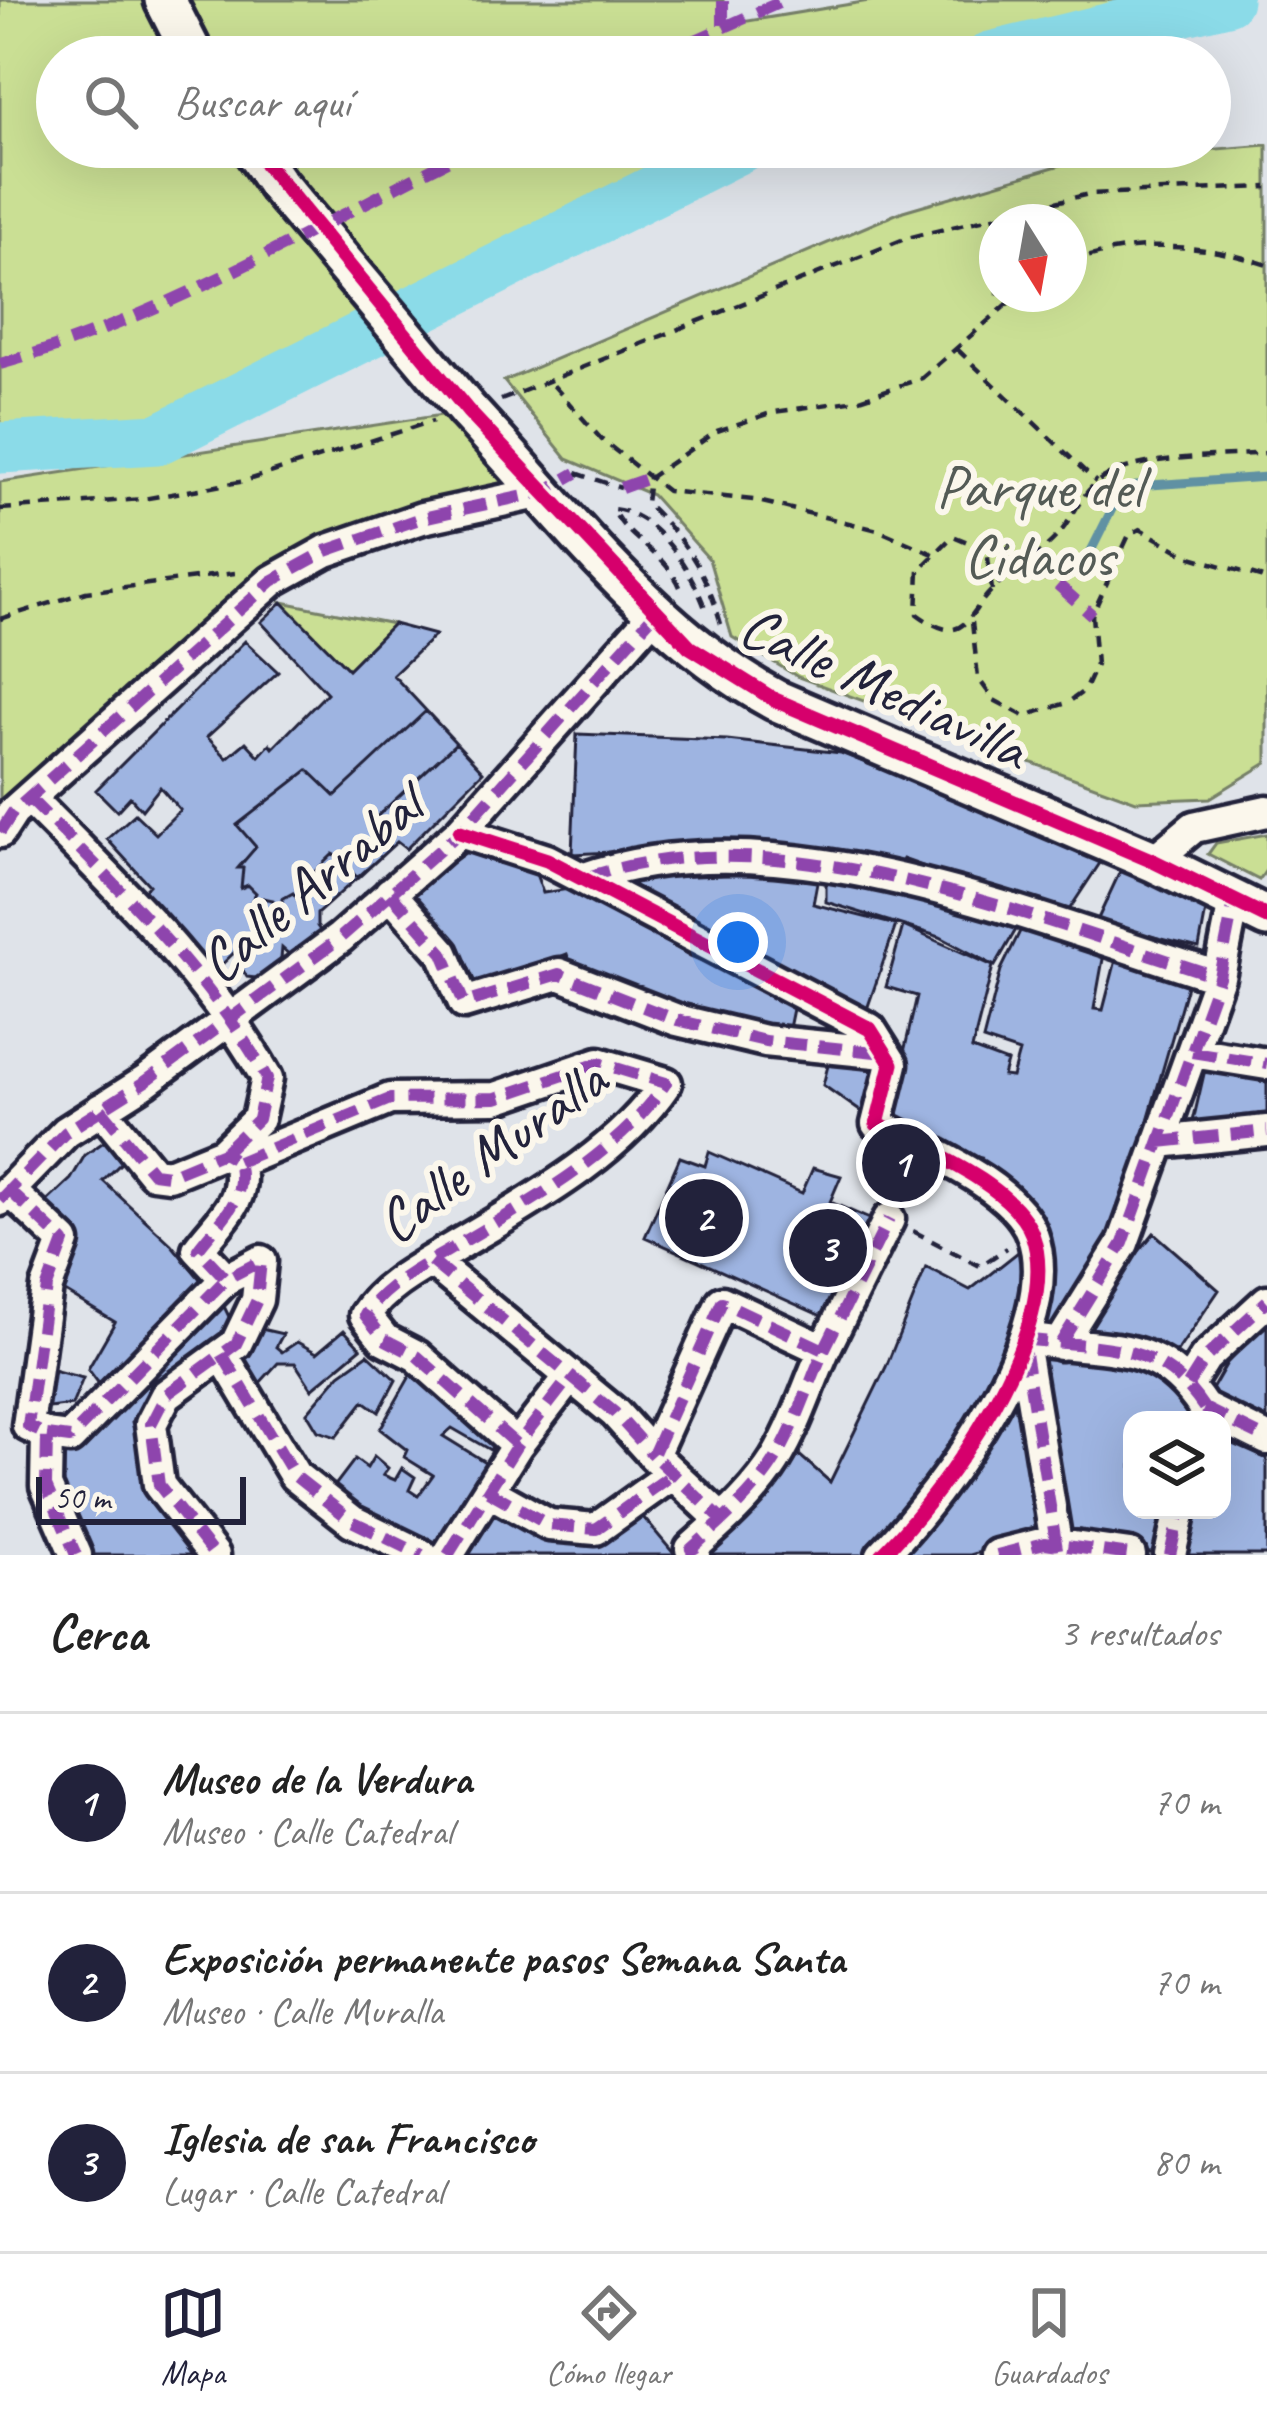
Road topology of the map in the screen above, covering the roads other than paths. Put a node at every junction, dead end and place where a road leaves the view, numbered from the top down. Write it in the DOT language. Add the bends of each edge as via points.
graph roads {
  1 [pos="165,0"];
  2 [pos="183,36"];
  3 [pos="266,168"];
  4 [pos="560,483"];
  5 [pos="668,602"];
  6 [pos="29,798"];
  7 [pos="1267,811"];
  8 [pos="0,832"];
  9 [pos="460,832"];
  10 [pos="1154,861"];
  11 [pos="585,878"];
  12 [pos="391,893"];
  13 [pos="1251,909"];
  14 [pos="1219,977"];
  15 [pos="233,1019"];
  16 [pos="1192,1052"];
  17 [pos="885,1053"];
  18 [pos="1267,1064"];
  19 [pos="101,1109"];
  20 [pos="1267,1131"];
  21 [pos="1159,1142"];
  22 [pos="230,1157"];
  23 [pos="4,1195"];
  24 [pos="889,1219"];
  25 [pos="431,1261"];
  26 [pos="226,1279"];
  27 [pos="1267,1301"];
  28 [pos="1022,1339"];
  29 [pos="1060,1344"];
  30 [pos="824,1350"];
  31 [pos="222,1354"];
  32 [pos="569,1378"];
  33 [pos="1198,1404"];
  34 [pos="47,1435"];
  35 [pos="1267,1439"];
  36 [pos="517,1445"];
  37 [pos="662,1465"];
  38 [pos="488,1491"];
  39 [pos="1178,1519"];
  40 [pos="722,1520"];
  41 [pos="1057,1551"];
  42 [pos="693,1552"];
  43 [pos="76,1555"];
  44 [pos="214,1555"];
  45 [pos="422,1555"];
  46 [pos="448,1555"];
  47 [pos="882,1555"];
  48 [pos="998,1555"];
  49 [pos="1130,1555"];
  50 [pos="1170,1555"];
  1 -- 2 [label="street"];
  3 -- 4 [label="street, Calle Mediavilla, bridge" via="466,411"];
  4 -- 5 [label="street, Calle Mediavilla"];
  4 -- 6 [label="street" via="422,518 326,551 272,581"];
  5 -- 9 [label="street, Calle Arrabal"];
  5 -- 10 [label="street, Calle Mediavilla" via="716,666 775,700"];
  6 -- 8 [label="street"];
  6 -- 15 [label="street"];
  7 -- 10 [label="street" via="1195,827"];
  9 -- 11 [label="street"];
  9 -- 12 [label="street, Calle Arrabal"];
  10 -- 13 [label="street, Calle Mediavilla"];
  11 -- 14 [label="street" via="633,862 750,856 902,881"];
  11 -- 17 [label="street" via="870,1029"];
  12 -- 15 [label="street, Calle Arrabal"];
  12 -- 17 [label="street" via="443,953 464,1003 559,974 643,1011 765,1041"];
  13 -- 14 [label="street"];
  14 -- 16 [label="street"];
  15 -- 19 [label="street, Calle Arrabal"];
  15 -- 22 [label="street" via="267,1078 258,1119"];
  16 -- 18 [label="street"];
  16 -- 21 [label="street"];
  17 -- 28 [label="street" via="892,1064 877,1124 996,1189 1032,1232 1039,1282"];
  19 -- 22 [label="street" via="153,1173"];
  19 -- 23 [label="street, Calle Arrabal" via="66,1132"];
  20 -- 21 [label="street"];
  21 -- 29 [label="street" via="1123,1243"];
  22 -- 25 [label="street, Calle Muralla" via="390,1099 496,1098 599,1064 666,1083 580,1168"];
  22 -- 26 [label="street" via="244,1184 240,1197 198,1249"];
  23 -- 34 [label="street" via="64,1242 47,1287 28,1426"];
  24 -- 30 [label="street"];
  25 -- 32 [label="street"];
  25 -- 36 [label="street, Calle Muralla" via="365,1315"];
  26 -- 31 [label="street" via="261,1261 257,1300 236,1344"];
  26 -- 34 [label="street" via="70,1438"];
  27 -- 33 [label="street" via="1204,1358"];
  28 -- 29 [label="street"];
  28 -- 41 [label="street"];
  28 -- 47 [label="street" via="1004,1390 949,1477"];
  29 -- 33 [label="street" via="1141,1354 1173,1368"];
  30 -- 37 [label="street" via="722,1302"];
  30 -- 40 [label="street" via="773,1464"];
  31 -- 44 [label="street" via="166,1395 151,1424 159,1485"];
  31 -- 45 [label="street" via="295,1476 352,1521"];
  32 -- 36 [label="street"];
  32 -- 37 [label="street"];
  33 -- 35 [label="street"];
  34 -- 43 [label="street" via="46,1486"];
  36 -- 38 [label="street"];
  37 -- 38 [label="street" via="596,1529 549,1525"];
  37 -- 40 [label="street"];
  38 -- 46 [label="street"];
  39 -- 50 [label="street"];
  40 -- 42 [label="street"];
  41 -- 48 [label="street" via="1046,1543"];
  41 -- 49 [label="street"];
}
